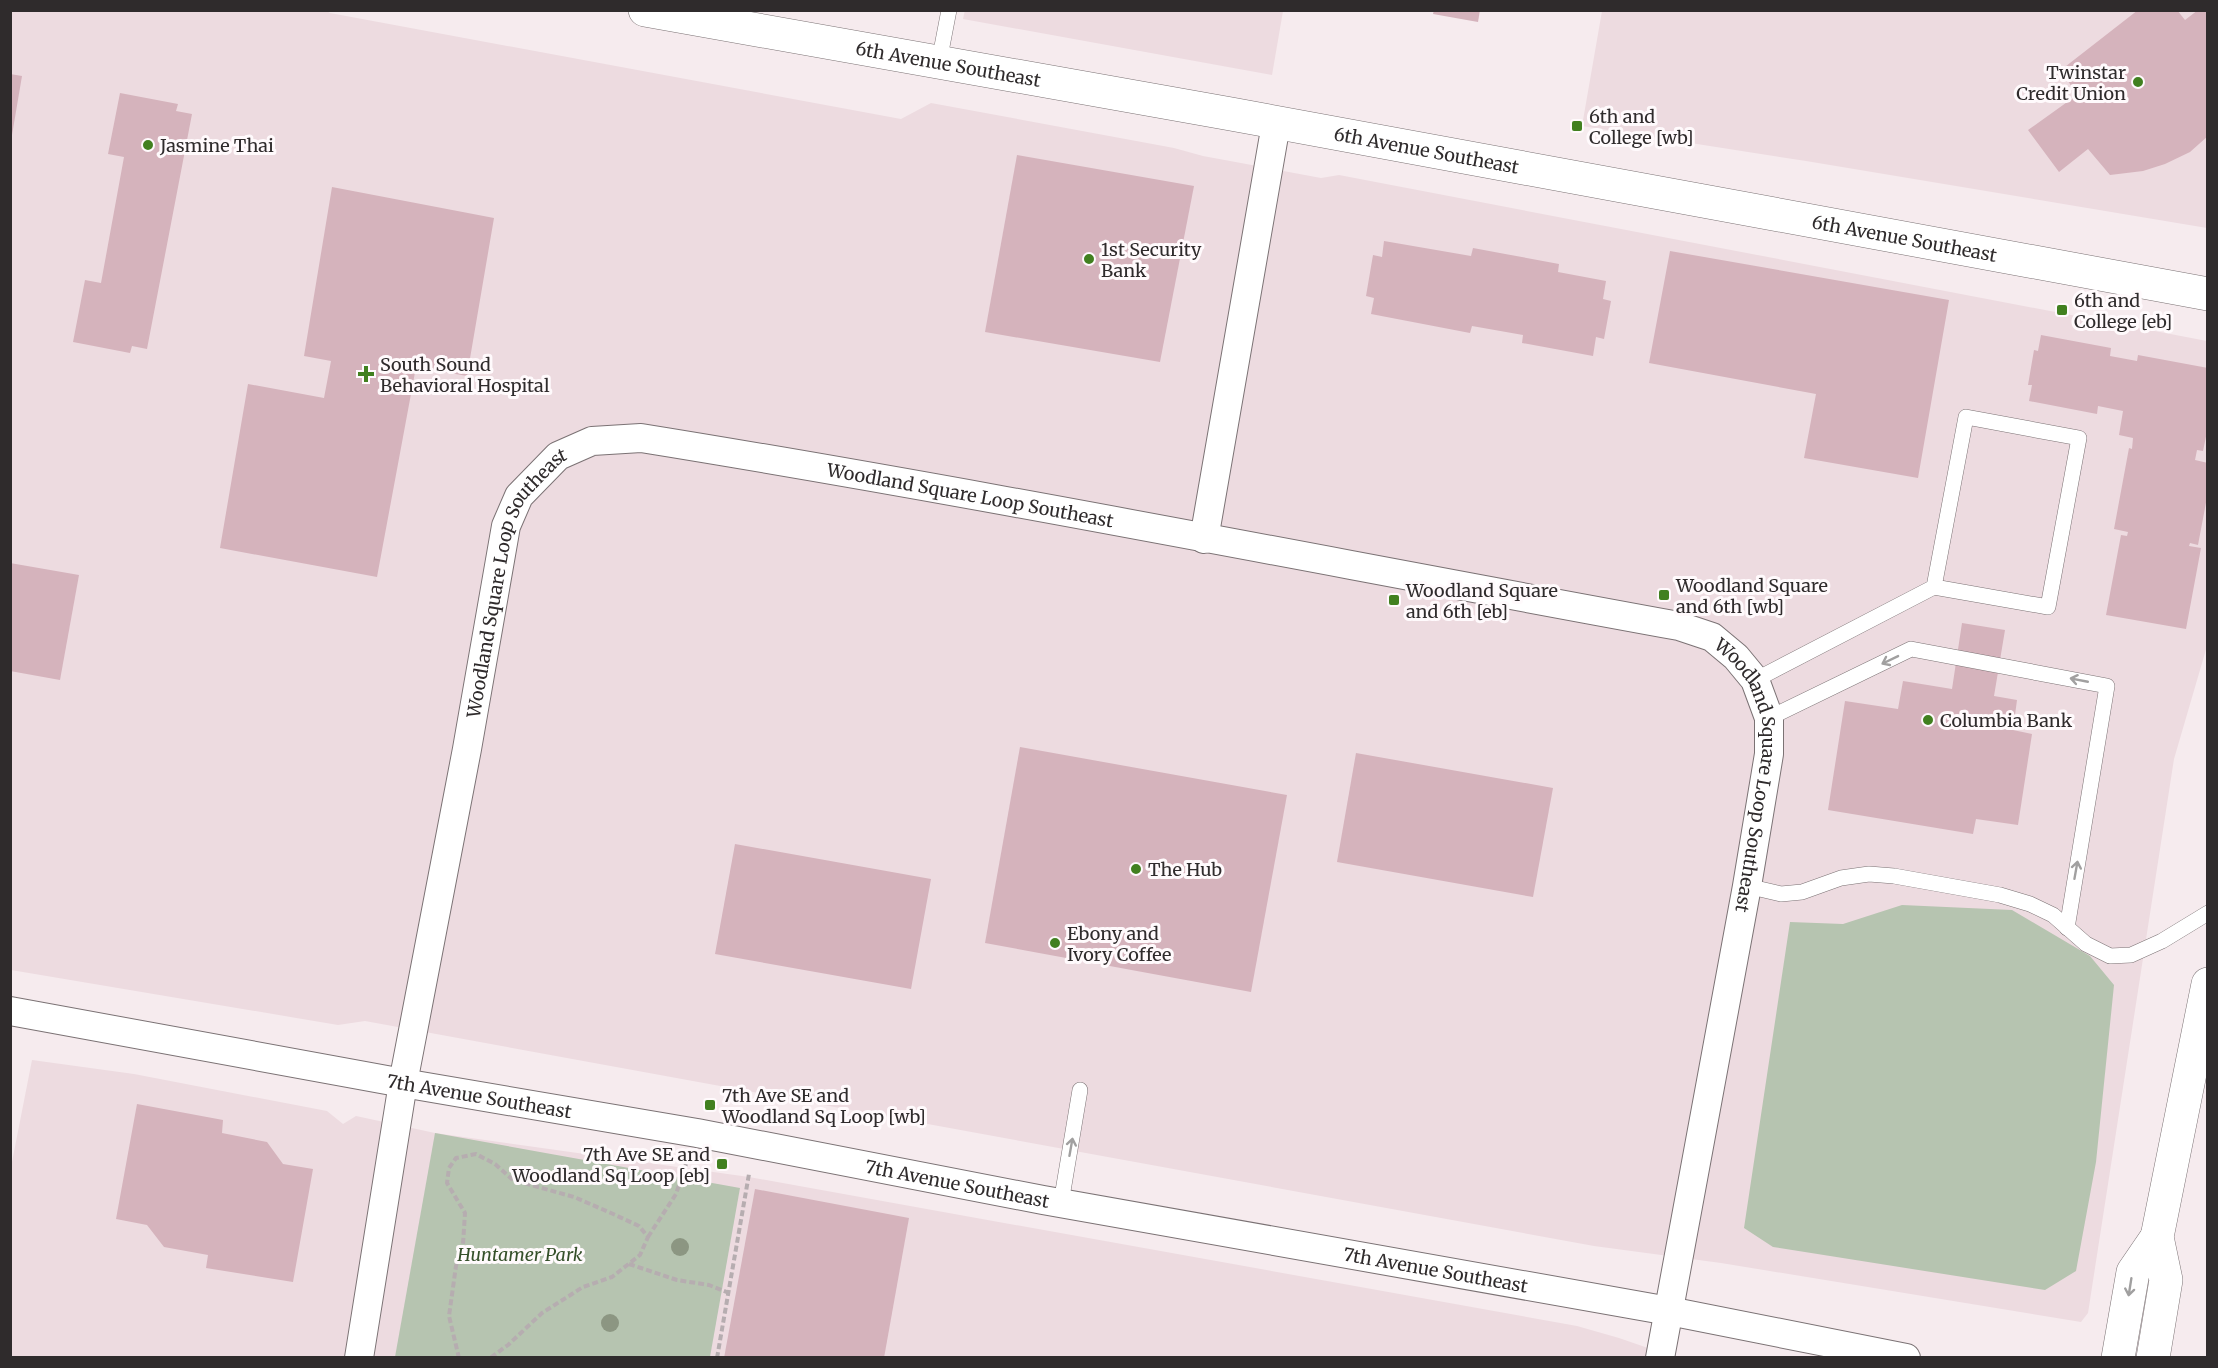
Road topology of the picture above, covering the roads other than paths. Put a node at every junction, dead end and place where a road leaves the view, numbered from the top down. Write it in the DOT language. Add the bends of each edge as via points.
graph roads {
  1 [pos="645,10"];
  2 [pos="949,10"];
  3 [pos="939,62"];
  4 [pos="1276,124"];
  5 [pos="2208,294"];
  6 [pos="1204,539"];
  7 [pos="1934,587"];
  8 [pos="1755,680"];
  9 [pos="1769,718"];
  10 [pos="1747,886"];
  11 [pos="2208,914"];
  12 [pos="2067,928"];
  13 [pos="2208,984"];
  14 [pos="10,1011"];
  15 [pos="404,1083"];
  16 [pos="1080,1090"];
  17 [pos="1061,1203"];
  18 [pos="2157,1237"];
  19 [pos="1669,1311"];
  20 [pos="358,1358"];
  21 [pos="1660,1358"];
  22 [pos="1905,1358"];
  23 [pos="2118,1358"];
  24 [pos="2153,1358"];
  1 -- 3 [label="street, 6th Avenue Southeast"];
  2 -- 3 [label="lane"];
  3 -- 4 [label="street, 6th Avenue Southeast"];
  4 -- 5 [label="street, 6th Avenue Southeast"];
  4 -- 6 [label="street"];
  6 -- 8 [label="street, Woodland Square Loop Southeast" via="1679,626 1712,637"];
  6 -- 15 [label="street, Woodland Square Loop Southeast" via="641,438 592,441 558,456 519,496 506,526"];
  7 -- 7 [label="lane" via="1966,417 2079,438 2048,607"];
  7 -- 8 [label="lane"];
  8 -- 9 [label="street, Woodland Square Loop Southeast"];
  9 -- 10 [label="street, Woodland Square Loop Southeast" via="1769,754"];
  12 -- 9 [label="lane, one-way" via="2107,686 1911,649"];
  10 -- 12 [label="lane" via="1781,894 1802,892 1841,878 1894,876 2030,904"];
  10 -- 19 [label="street, Woodland Square Loop Southeast"];
  11 -- 12 [label="lane" via="2131,955 2110,956 2086,944"];
  13 -- 18 [label="street"];
  14 -- 15 [label="street, 7th Avenue Southeast"];
  15 -- 17 [label="street, 7th Avenue Southeast" via="697,1133"];
  15 -- 20 [label="street, Woodland Square Loop Southeast"];
  17 -- 16 [label="lane, one-way"];
  17 -- 19 [label="street, 7th Avenue Southeast"];
  18 -- 23 [label="street, one-way" via="2133,1272"];
  18 -- 24 [label="street" via="2166,1280"];
  19 -- 21 [label="street, Woodland Square Loop Southeast"];
  19 -- 22 [label="street, 7th Avenue Southeast"];
}
